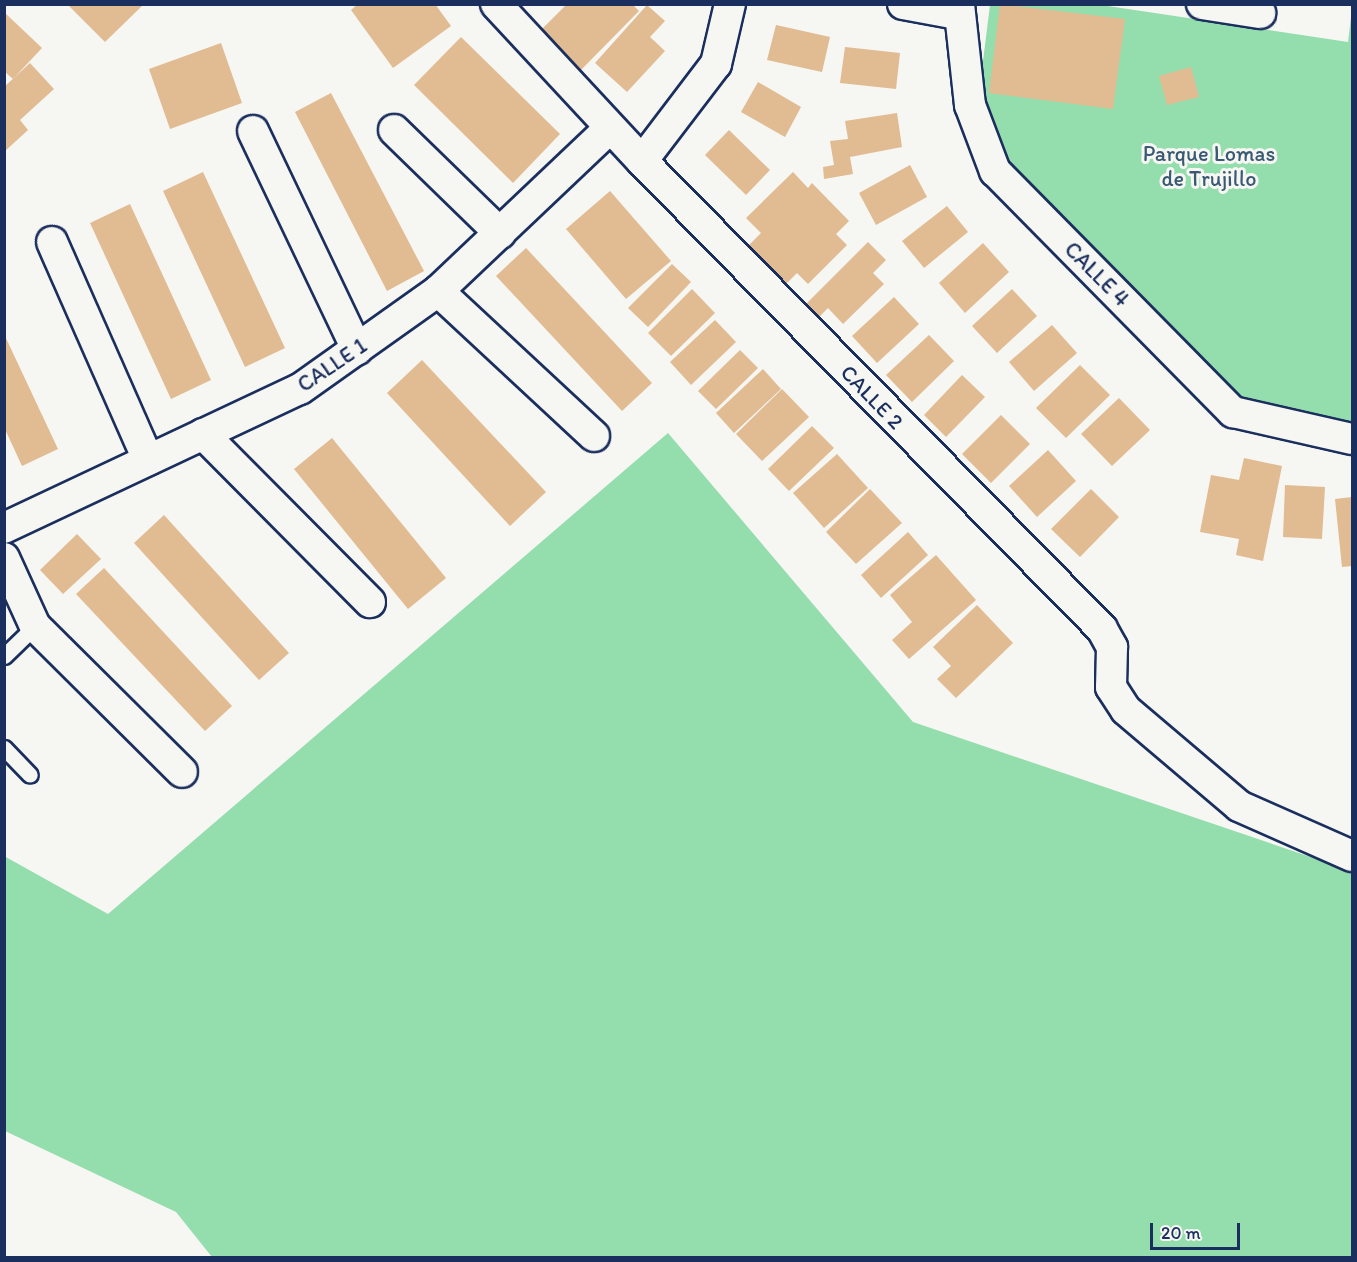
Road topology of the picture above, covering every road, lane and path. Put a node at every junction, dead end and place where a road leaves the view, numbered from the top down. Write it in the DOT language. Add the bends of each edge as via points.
graph roads {
  1 [pos="496,4"];
  2 [pos="730,4"];
  3 [pos="903,4"];
  4 [pos="1215,5"];
  5 [pos="958,9"];
  6 [pos="1260,13"];
  7 [pos="610,128"];
  8 [pos="394,130"];
  9 [pos="253,131"];
  10 [pos="642,161"];
  11 [pos="500,233"];
  12 [pos="52,242"];
  13 [pos="438,291"];
  14 [pos="357,349"];
  15 [pos="203,434"];
  16 [pos="594,436"];
  17 [pos="1353,439"];
  18 [pos="148,460"];
  19 [pos="4,528"];
  20 [pos="4,558"];
  21 [pos="370,602"];
  22 [pos="35,626"];
  23 [pos="4,656"];
  24 [pos="4,748"];
  25 [pos="182,772"];
  26 [pos="30,775"];
  27 [pos="1353,856"];
  1 -- 7 [label="street, CALLE 2"];
  2 -- 10 [label="street" via="716,64"];
  3 -- 5 [label="street"];
  4 -- 6 [label="street"];
  5 -- 17 [label="street, CALLE 4" via="970,105 995,171 1233,412"];
  7 -- 10 [label="street, CALLE 2"];
  7 -- 11 [label="street, CALLE 1"];
  8 -- 11 [label="street"];
  9 -- 14 [label="street"];
  10 -- 27 [label="street, CALLE 2" via="1102,629 1112,647 1111,687 1126,710 1239,806"];
  11 -- 13 [label="street, CALLE 1"];
  12 -- 18 [label="street"];
  13 -- 14 [label="street, CALLE 1"];
  13 -- 16 [label="street"];
  14 -- 15 [label="street, CALLE 1" via="300,389"];
  15 -- 18 [label="street, CALLE 1"];
  15 -- 21 [label="street"];
  18 -- 19 [label="street, CALLE 1"];
  20 -- 22 [label="street"];
  22 -- 23 [label="lane"];
  22 -- 25 [label="street"];
  24 -- 26 [label="lane"];
}
